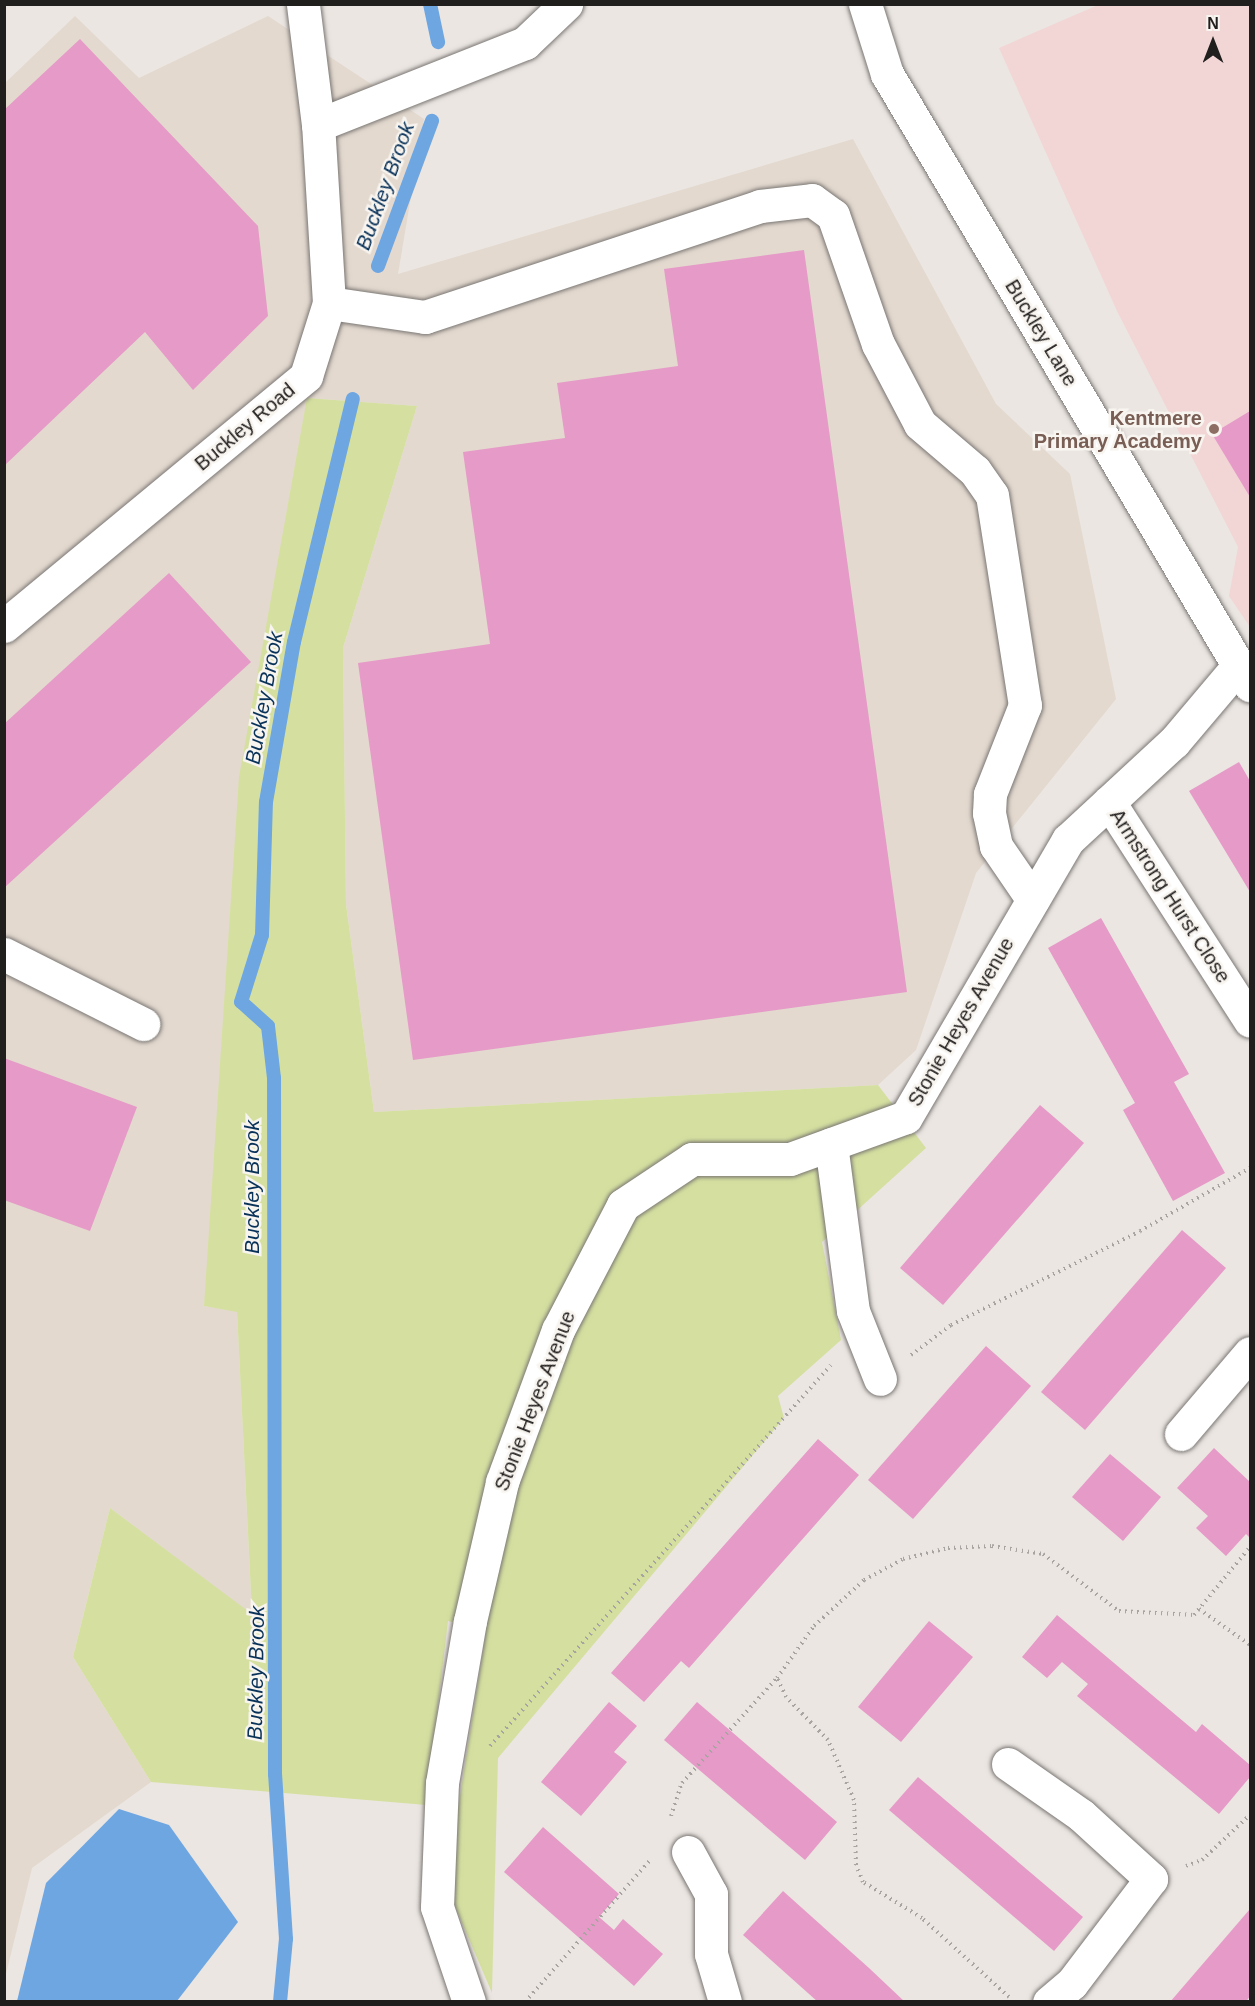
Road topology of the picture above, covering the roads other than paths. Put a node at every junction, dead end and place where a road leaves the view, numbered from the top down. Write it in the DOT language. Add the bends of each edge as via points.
graph roads {
  1 [pos="303,4"];
  2 [pos="566,4"];
  3 [pos="865,4"];
  4 [pos="318,125"];
  5 [pos="329,303"];
  6 [pos="4,626"];
  7 [pos="1245,675"];
  8 [pos="1109,802"];
  9 [pos="1033,900"];
  10 [pos="4,954"];
  11 [pos="1251,1021"];
  12 [pos="143,1024"];
  13 [pos="831,1144"];
  14 [pos="1251,1353"];
  15 [pos="880,1379"];
  16 [pos="1181,1434"];
  17 [pos="1008,1764"];
  18 [pos="674,1850"];
  19 [pos="469,2001"];
  20 [pos="726,2001"];
  21 [pos="1049,2001"];
  1 -- 4 [label="street, Buckley Road"];
  2 -- 4 [label="street" via="525,43"];
  3 -- 7 [label="street, Buckley Lane" via="887,74"];
  4 -- 5 [label="street, Buckley Road"];
  5 -- 6 [label="street, Buckley Road" via="306,376"];
  5 -- 9 [label="street" via="425,317 760,206 812,200 833,215 878,344 920,424 975,471 992,495 1025,705 990,794 989,813 996,846"];
  7 -- 8 [label="street, Stonie Heyes Avenue"];
  8 -- 9 [label="street, Stonie Heyes Avenue" via="1068,840"];
  8 -- 11 [label="street, Armstrong Hurst Close"];
  9 -- 13 [label="street, Stonie Heyes Avenue" via="906,1117"];
  10 -- 12 [label="street"];
  13 -- 15 [label="street" via="860,1333"];
  13 -- 19 [label="street, Stonie Heyes Avenue" via="790,1159 692,1159 623,1205 558,1330 502,1482 470,1621 442,1783 437,1907"];
  14 -- 16 [label="street"];
  17 -- 21 [label="street" via="1082,1815 1151,1879 1072,1983"];
  18 -- 20 [label="street" via="711,1894 711,1954"];
}
